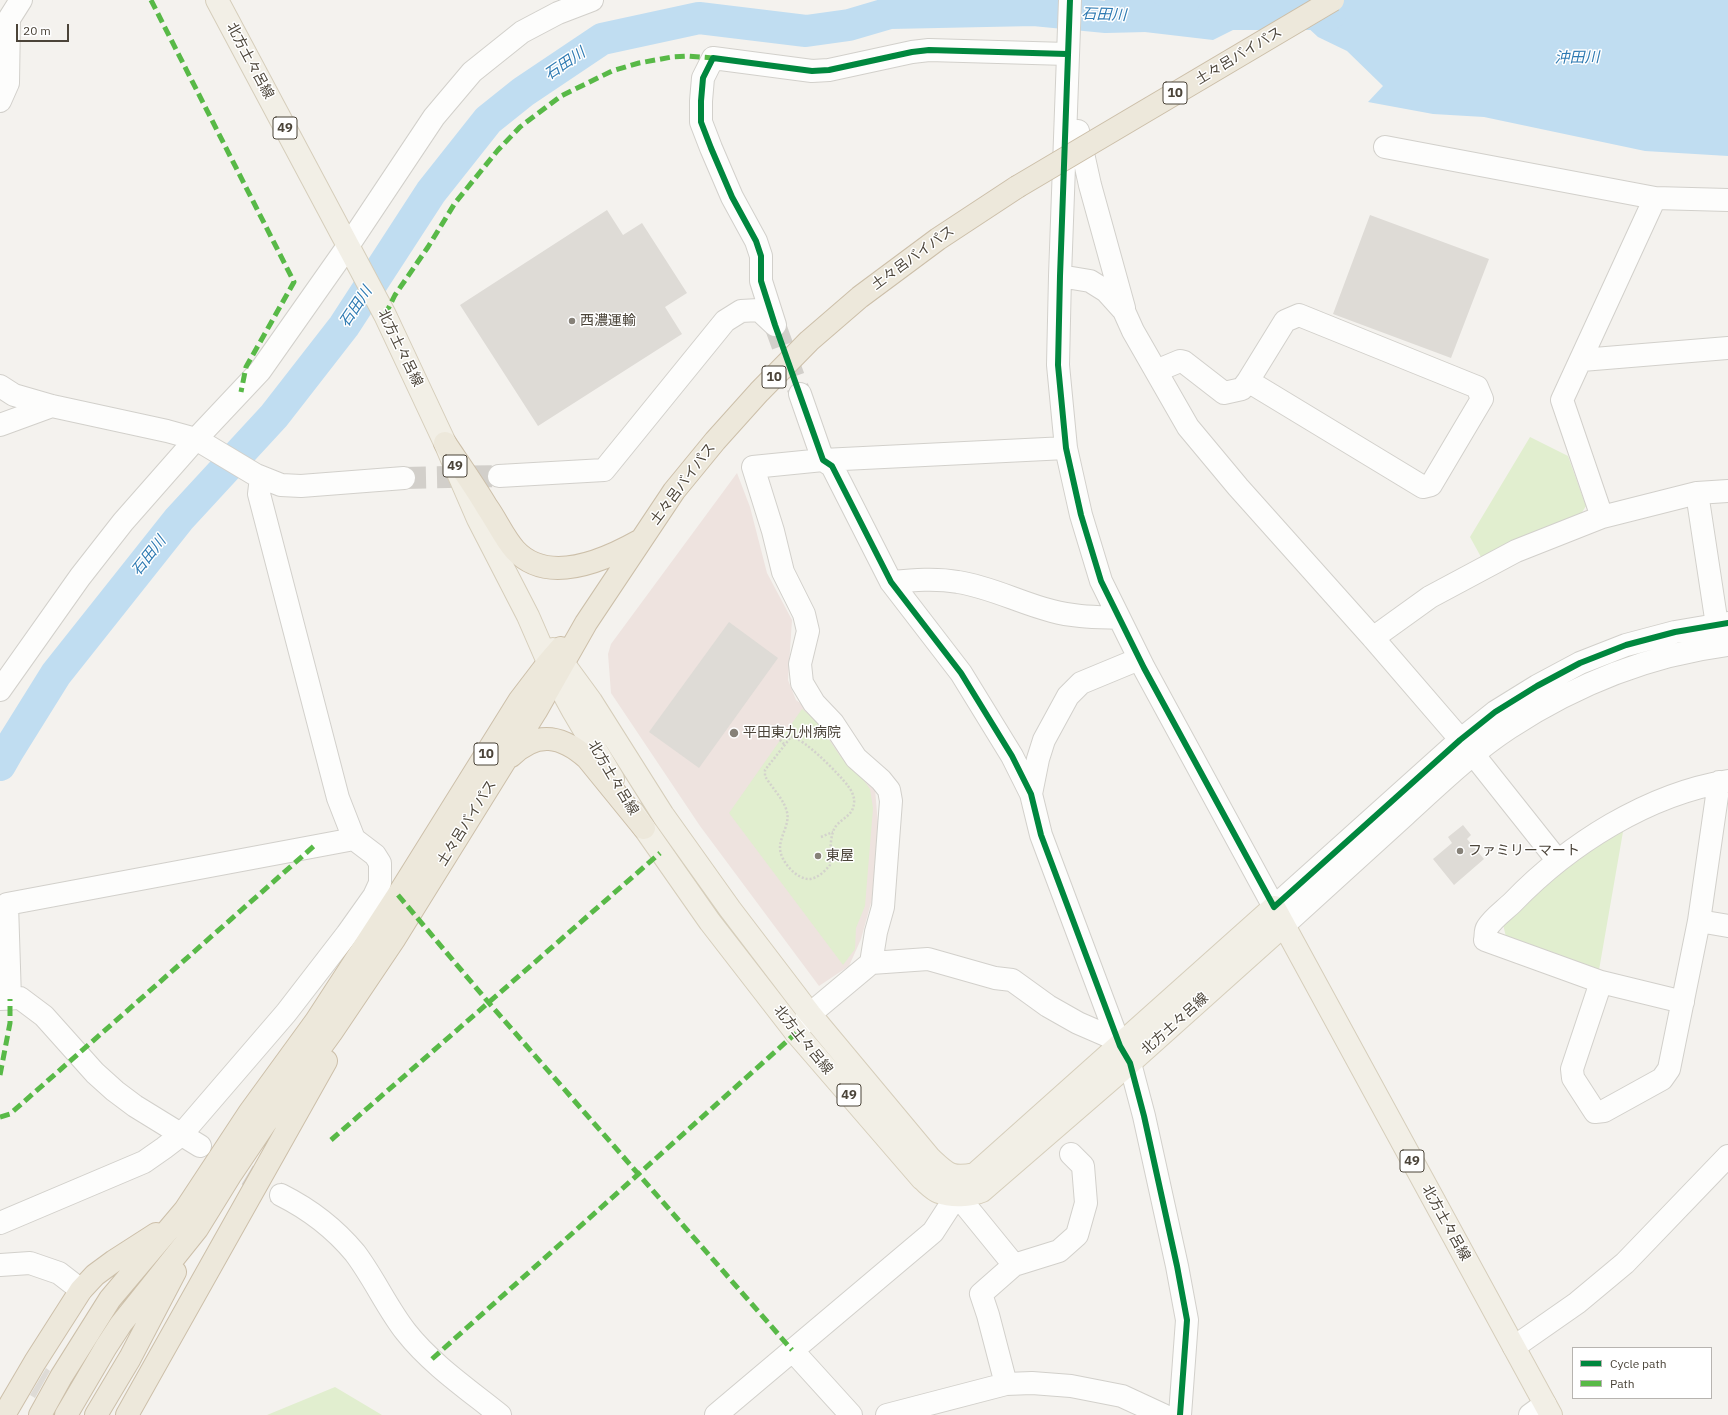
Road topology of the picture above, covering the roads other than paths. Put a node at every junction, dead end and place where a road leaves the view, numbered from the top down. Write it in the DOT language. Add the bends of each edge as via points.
graph roads {
  1 [pos="21,0"];
  2 [pos="217,0"];
  3 [pos="592,0"];
  4 [pos="1070,0"];
  5 [pos="1333,0"];
  6 [pos="5,17"];
  7 [pos="1068,47"];
  8 [pos="1068,87"];
  9 [pos="0,102"];
  10 [pos="1385,147"];
  11 [pos="1655,198"];
  12 [pos="1728,200"];
  13 [pos="351,251"];
  14 [pos="1060,276"];
  15 [pos="1124,310"];
  16 [pos="1728,348"];
  17 [pos="1582,360"];
  18 [pos="1156,371"];
  19 [pos="1248,381"];
  20 [pos="0,386"];
  21 [pos="800,394"];
  22 [pos="52,406"];
  23 [pos="0,425"];
  24 [pos="202,442"];
  25 [pos="445,443"];
  26 [pos="1066,448"];
  27 [pos="823,460"];
  28 [pos="259,476"];
  29 [pos="499,476"];
  30 [pos="404,478"];
  31 [pos="1728,491"];
  32 [pos="1697,494"];
  33 [pos="1602,517"];
  34 [pos="639,542"];
  35 [pos="891,582"];
  36 [pos="1119,618"];
  37 [pos="1722,624"];
  38 [pos="1374,638"];
  39 [pos="1728,645"];
  40 [pos="1139,659"];
  41 [pos="556,664"];
  42 [pos="0,690"];
  43 [pos="1466,747"];
  44 [pos="505,762"];
  45 [pos="1723,781"];
  46 [pos="1031,794"];
  47 [pos="644,828"];
  48 [pos="354,838"];
  49 [pos="1558,861"];
  50 [pos="1279,916"];
  51 [pos="1699,921"];
  52 [pos="1728,926"];
  53 [pos="395,938"];
  54 [pos="871,963"];
  55 [pos="1601,982"];
  56 [pos="5,999"];
  57 [pos="1682,1002"];
  58 [pos="810,1014"];
  59 [pos="796,1033"];
  60 [pos="1125,1055"];
  61 [pos="180,1135"];
  62 [pos="200,1146"];
  63 [pos="1071,1154"];
  64 [pos="1728,1156"];
  65 [pos="958,1186"];
  66 [pos="281,1195"];
  67 [pos="185,1210"];
  68 [pos="0,1223"];
  69 [pos="197,1229"];
  70 [pos="0,1265"];
  71 [pos="1014,1265"];
  72 [pos="80,1290"];
  73 [pos="1514,1347"];
  74 [pos="792,1350"];
  75 [pos="1006,1384"];
  76 [pos="1542,1411"];
  77 [pos="4,1415"];
  78 [pos="40,1415"];
  79 [pos="66,1415"];
  80 [pos="96,1415"];
  81 [pos="127,1415"];
  82 [pos="500,1415"];
  83 [pos="716,1415"];
  84 [pos="850,1415"];
  85 [pos="887,1415"];
  86 [pos="1163,1415"];
  87 [pos="1180,1415"];
  1 -- 6 [label="street"];
  2 -- 13 [label="main road, 北方土々呂線 / 49"];
  3 -- 13 [label="street" via="558,12 522,32 472,72 434,117"];
  4 -- 7 [label="street"];
  5 -- 34 [label="highway, 土々呂バイパス / 10, bridge" via="1017,187 938,239 860,297 809,341 759,392 674,491"];
  6 -- 9 [label="street" via="8,83"];
  7 -- 8 [label="street"];
  7 -- 29 [label="street" via="929,50 829,70 812,71 713,58 703,78 702,122 732,197 756,241 761,256 761,281 775,325 759,310 741,311 725,322 604,470"];
  8 -- 14 [label="street"];
  8 -- 15 [label="street" via="1090,185"];
  10 -- 11 [label="street"];
  11 -- 12 [label="street"];
  11 -- 17 [label="street"];
  13 -- 24 [label="street" via="260,371"];
  13 -- 25 [label="main road, 北方土々呂線 / 49" via="385,315"];
  14 -- 15 [label="street" via="1090,281 1106,291"];
  14 -- 26 [label="street" via="1058,365"];
  15 -- 18 [label="street"];
  16 -- 17 [label="street"];
  17 -- 33 [label="street" via="1562,400"];
  18 -- 19 [label="street" via="1184,362 1224,393 1242,390"];
  18 -- 38 [label="street" via="1188,426 1238,487"];
  19 -- 19 [label="street" via="1423,487 1431,485 1482,399 1477,387 1299,315 1285,321"];
  20 -- 22 [label="street" via="14,394"];
  21 -- 27 [label="street"];
  22 -- 23 [label="street"];
  22 -- 24 [label="street" via="167,431"];
  24 -- 28 [label="street"];
  24 -- 42 [label="street" via="123,522"];
  25 -- 34 [label="highway" via="506,539 526,560 553,569 572,567 591,563"];
  25 -- 41 [label="main road, 北方土々呂線 / 49" via="478,519"];
  26 -- 27 [label="street"];
  26 -- 36 [label="street" via="1081,516 1101,581"];
  27 -- 35 [label="street" via="832,466"];
  27 -- 54 [label="street" via="753,467 774,531 783,572 804,614 808,631 800,664 802,683 856,758 889,790 891,801 884,907 876,932"];
  28 -- 30 [label="street" via="281,485 301,486"];
  28 -- 48 [label="street" via="263,509 338,798"];
  31 -- 32 [label="street"];
  32 -- 33 [label="street"];
  32 -- 37 [label="street"];
  33 -- 38 [label="street" via="1516,551 1430,597"];
  34 -- 41 [label="highway, 土々呂バイパス / 10"];
  35 -- 36 [label="street" via="923,579 957,582 986,588 1052,611 1080,617"];
  35 -- 46 [label="street" via="961,673 1012,756"];
  36 -- 40 [label="street"];
  37 -- 43 [label="street" via="1675,632 1580,663 1495,712"];
  38 -- 43 [label="street"];
  39 -- 43 [label="street" via="1674,655 1590,683 1547,704 1509,728"];
  40 -- 46 [label="street" via="1081,683 1068,696 1044,740"];
  40 -- 50 [label="street"];
  41 -- 44 [label="highway, 土々呂バイパス / 10"];
  41 -- 47 [label="main road, 北方土々呂線 / 49" via="576,718"];
  41 -- 58 [label="main road, 北方土々呂線 / 49" via="591,701 663,814 730,909"];
  41 -- 67 [label="highway, 土々呂バイパス / 10" via="519,701 316,1021 249,1113"];
  43 -- 49 [label="street"];
  43 -- 50 [label="street"];
  44 -- 47 [label="highway" via="518,749 530,742 554,739 565,742 587,758"];
  44 -- 53 [label="highway, 土々呂バイパス / 10"];
  45 -- 49 [label="street" via="1665,798 1617,821"];
  45 -- 51 [label="street"];
  46 -- 60 [label="street" via="1041,835"];
  47 -- 59 [label="main road, 北方土々呂線 / 49" via="710,922"];
  48 -- 56 [label="street" via="7,904"];
  48 -- 61 [label="street" via="375,855 380,864 380,883 374,896 286,1013"];
  49 -- 55 [label="street" via="1528,886 1486,929 1485,940"];
  50 -- 60 [label="main road, 北方土々呂線 / 49"];
  50 -- 73 [label="main road, 北方土々呂線 / 49"];
  51 -- 52 [label="street"];
  51 -- 57 [label="street"];
  53 -- 69 [label="highway" via="260,1132"];
  53 -- 81 [label="highway"];
  54 -- 58 [label="street"];
  54 -- 60 [label="street" via="928,959 995,978 1012,980 1048,1006 1108,1036"];
  55 -- 57 [label="street"];
  55 -- 57 [label="street" via="1572,1069 1573,1078 1595,1112 1604,1111 1662,1079 1669,1069"];
  56 -- 61 [label="street" via="20,998 44,1016 95,1073 115,1091"];
  58 -- 59 [label="street"];
  58 -- 65 [label="main road, 北方土々呂線 / 49" via="930,1158"];
  59 -- 65 [label="main road, 北方土々呂線 / 49" via="922,1179 939,1192"];
  60 -- 65 [label="main road, 北方土々呂線 / 49" via="982,1191 973,1195"];
  60 -- 87 [label="street" via="1144,1116 1187,1320"];
  61 -- 62 [label="street"];
  61 -- 68 [label="street" via="144,1162"];
  63 -- 71 [label="street" via="1083,1166 1086,1203 1077,1235 1059,1251"];
  64 -- 73 [label="street" via="1625,1263 1577,1303"];
  65 -- 71 [label="street"];
  65 -- 74 [label="street" via="933,1232"];
  66 -- 82 [label="street" via="298,1203 324,1222 354,1253 406,1332 432,1359"];
  67 -- 72 [label="highway" via="94,1275"];
  67 -- 78 [label="highway" via="110,1299"];
  69 -- 79 [label="highway" via="121,1324"];
  69 -- 80 [label="highway" via="130,1358"];
  70 -- 72 [label="street" via="30,1263 59,1273"];
  71 -- 75 [label="street" via="981,1294"];
  72 -- 77 [label="highway"];
  73 -- 76 [label="main road, 北方土々呂線 / 49"];
  74 -- 83 [label="street"];
  74 -- 84 [label="street"];
  75 -- 85 [label="street"];
  75 -- 86 [label="street" via="1071,1386 1122,1396"];
}
